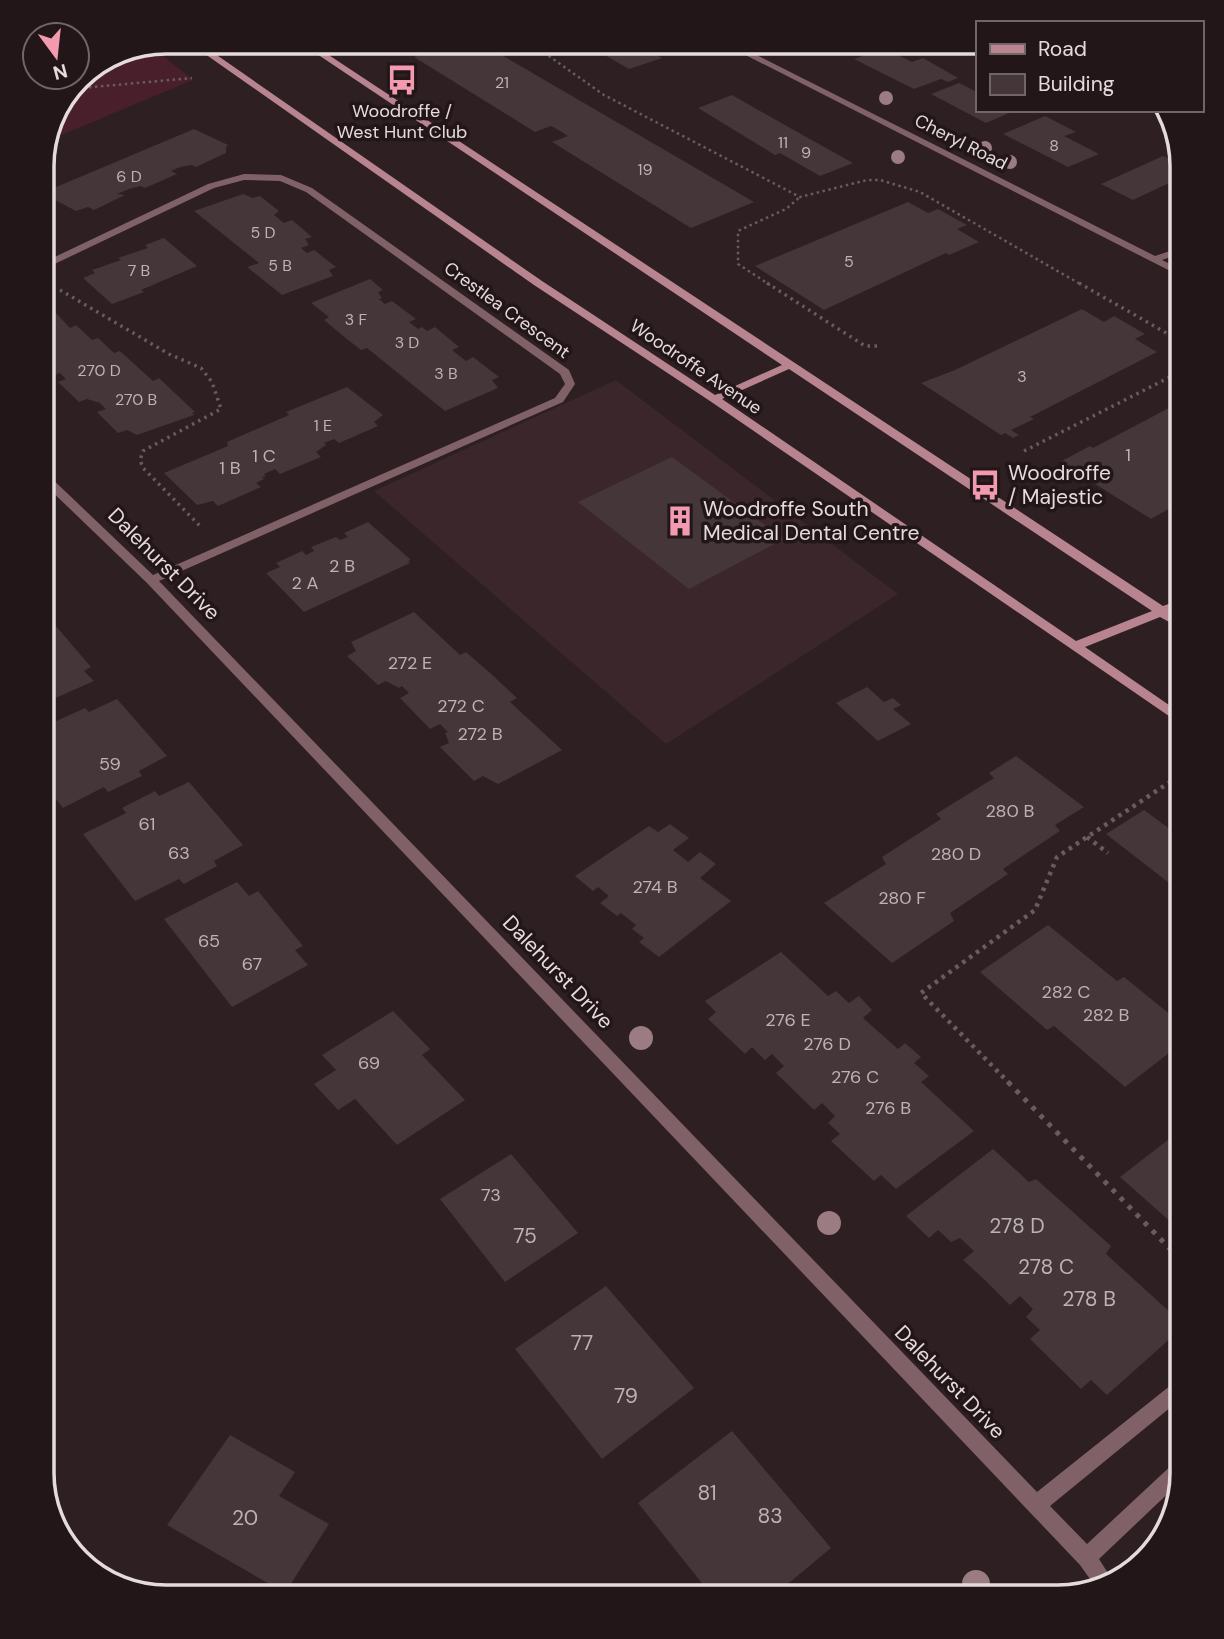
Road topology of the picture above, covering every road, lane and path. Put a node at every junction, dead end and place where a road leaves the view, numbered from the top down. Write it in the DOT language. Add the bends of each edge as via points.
graph roads {
  1 [pos="208,54"];
  2 [pos="321,54"];
  3 [pos="546,54"];
  4 [pos="748,54"];
  5 [pos="236,74"];
  6 [pos="91,87"];
  7 [pos="800,197"];
  8 [pos="1170,254"];
  9 [pos="1156,259"];
  10 [pos="54,261"];
  11 [pos="1170,267"];
  12 [pos="54,286"];
  13 [pos="1170,335"];
  14 [pos="879,346"];
  15 [pos="788,366"];
  16 [pos="1170,377"];
  17 [pos="714,399"];
  18 [pos="1024,451"];
  19 [pos="54,487"];
  20 [pos="223,548"];
  21 [pos="151,580"];
  22 [pos="1170,607"];
  23 [pos="1160,611"];
  24 [pos="1170,617"];
  25 [pos="1077,646"];
  26 [pos="1170,712"];
  27 [pos="1170,782"];
  28 [pos="1087,837"];
  29 [pos="1108,853"];
  30 [pos="1170,1249"];
  31 [pos="1170,1397"];
  32 [pos="1170,1480"];
  33 [pos="1036,1506"];
  34 [pos="1087,1559"];
  35 [pos="1099,1576"];
  1 -- 5 [label="main road, Woodroffe Avenue"];
  2 -- 15 [label="main road"];
  3 -- 7 [label="path" via="604,95"];
  4 -- 9 [label="street, Cheryl Road"];
  5 -- 6 [label="path"];
  5 -- 17 [label="main road, Woodroffe Avenue"];
  7 -- 13 [label="path" via="867,180 920,192"];
  7 -- 14 [label="path" via="790,209 748,223 738,232 738,264 865,346"];
  8 -- 9 [label="street"];
  9 -- 11 [label="street, Cheryl Road"];
  10 -- 20 [label="street, Crestlea Crescent" via="211,186 244,177 281,178 309,190 565,372 570,384 559,400"];
  12 -- 20 [label="path" via="209,376 222,409 150,446 140,460"];
  15 -- 17 [label="main road"];
  15 -- 23 [label="main road"];
  16 -- 18 [label="path"];
  17 -- 25 [label="main road, Woodroffe Avenue"];
  19 -- 21 [label="street, Dalehurst Drive"];
  20 -- 21 [label="street, Crestlea Crescent"];
  21 -- 33 [label="street, Dalehurst Drive"];
  22 -- 23 [label="main road"];
  23 -- 24 [label="main road"];
  23 -- 25 [label="main road"];
  25 -- 26 [label="main road, Woodroffe Avenue"];
  27 -- 28 [label="path"];
  28 -- 29 [label="path"];
  28 -- 30 [label="path" via="1057,857 1035,910 921,993"];
  31 -- 33 [label="street"];
  32 -- 34 [label="street"];
  33 -- 34 [label="street, Dalehurst Drive"];
  34 -- 35 [label="street, Dalehurst Drive"];
}
